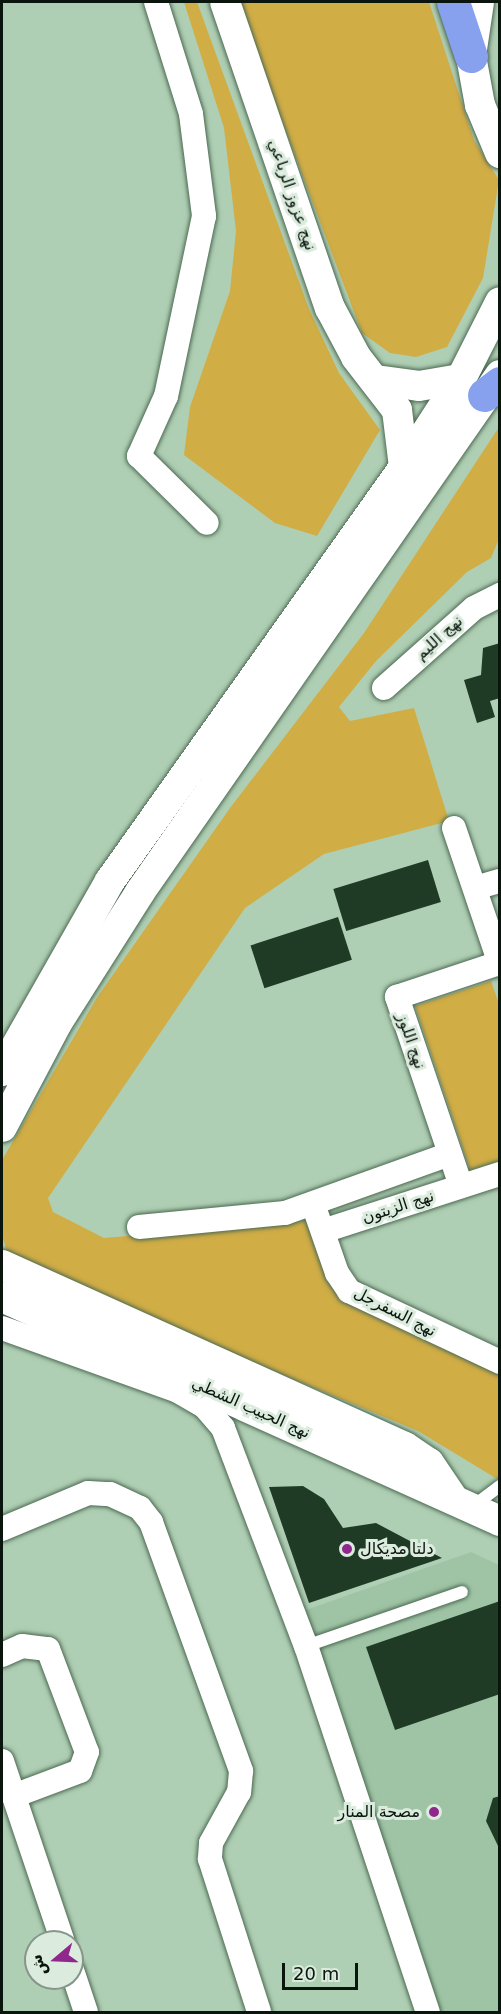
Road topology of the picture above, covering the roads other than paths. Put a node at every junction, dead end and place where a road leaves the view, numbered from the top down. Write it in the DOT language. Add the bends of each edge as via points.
graph roads {
  1 [pos="156,2"];
  2 [pos="225,2"];
  3 [pos="453,2"];
  4 [pos="479,2"];
  5 [pos="471,56"];
  6 [pos="499,154"];
  7 [pos="500,302"];
  8 [pos="376,380"];
  9 [pos="486,383"];
  10 [pos="404,466"];
  11 [pos="207,523"];
  12 [pos="500,596"];
  13 [pos="384,688"];
  14 [pos="454,828"];
  15 [pos="500,881"];
  16 [pos="475,888"];
  17 [pos="499,964"];
  18 [pos="2,1071"];
  19 [pos="2,1127"];
  20 [pos="450,1154"];
  21 [pos="500,1174"];
  22 [pos="461,1186"];
  23 [pos="313,1204"];
  24 [pos="139,1227"];
  25 [pos="323,1231"];
  26 [pos="2,1265"];
  27 [pos="2,1297"];
  28 [pos="2,1328"];
  29 [pos="500,1362"];
  30 [pos="500,1486"];
  31 [pos="462,1502"];
  32 [pos="500,1521"];
  33 [pos="2,1529"];
  34 [pos="462,1592"];
  35 [pos="306,1646"];
  36 [pos="2,1655"];
  37 [pos="2,1761"];
  38 [pos="14,1796"];
  39 [pos="59,1930"];
  40 [pos="79,1990"];
  41 [pos="86,2013"];
  42 [pos="259,2013"];
  43 [pos="428,2013"];
  1 -- 11 [label="street" via="191,114 204,216 166,396 139,456"];
  2 -- 8 [label="street, نهج عزوز الرباعي" via="330,308 356,357"];
  3 -- 5 [label="highway"];
  4 -- 5 [label="street"];
  5 -- 6 [label="street" via="480,105"];
  7 -- 9 [label="street"];
  8 -- 9 [label="street" via="419,387"];
  8 -- 10 [label="street, نهج عزوز الرباعي" via="397,410"];
  9 -- 10 [label="street"];
  9 -- 19 [label="street" via="375,561 134,902 57,1023"];
  10 -- 18 [label="street" via="110,881"];
  12 -- 13 [label="street, نهج الليم" via="474,608"];
  14 -- 16 [label="street, نهج اللوز"];
  15 -- 16 [label="street"];
  16 -- 17 [label="street, نهج اللوز"];
  17 -- 20 [label="street, نهج اللوز" via="397,997"];
  20 -- 22 [label="street, نهج اللوز"];
  20 -- 23 [label="street, نهج الزيتون"];
  21 -- 22 [label="street, نهج الزيتون"];
  22 -- 25 [label="street, نهج الزيتون"];
  23 -- 24 [label="street, نهج الزيتون" via="234,1221"];
  23 -- 25 [label="street"];
  25 -- 29 [label="street, نهج السفرجل" via="349,1290"];
  26 -- 31 [label="street" via="405,1447 433,1468"];
  27 -- 31 [label="street, نهج الحبيب الشطي"];
  28 -- 35 [label="street" via="178,1391 204,1406 223,1428"];
  30 -- 31 [label="lane"];
  31 -- 32 [label="street, نهج الحبيب الشطي"];
  33 -- 42 [label="street" via="88,1493 110,1494 140,1508 151,1522 241,1771 239,1792 212,1842 210,1858"];
  34 -- 35 [label="lane"];
  35 -- 43 [label="street"];
  36 -- 38 [label="street" via="22,1646 48,1649 87,1752 80,1771"];
  37 -- 38 [label="street"];
  38 -- 39 [label="street"];
  40 -- 41 [label="street"];
}
